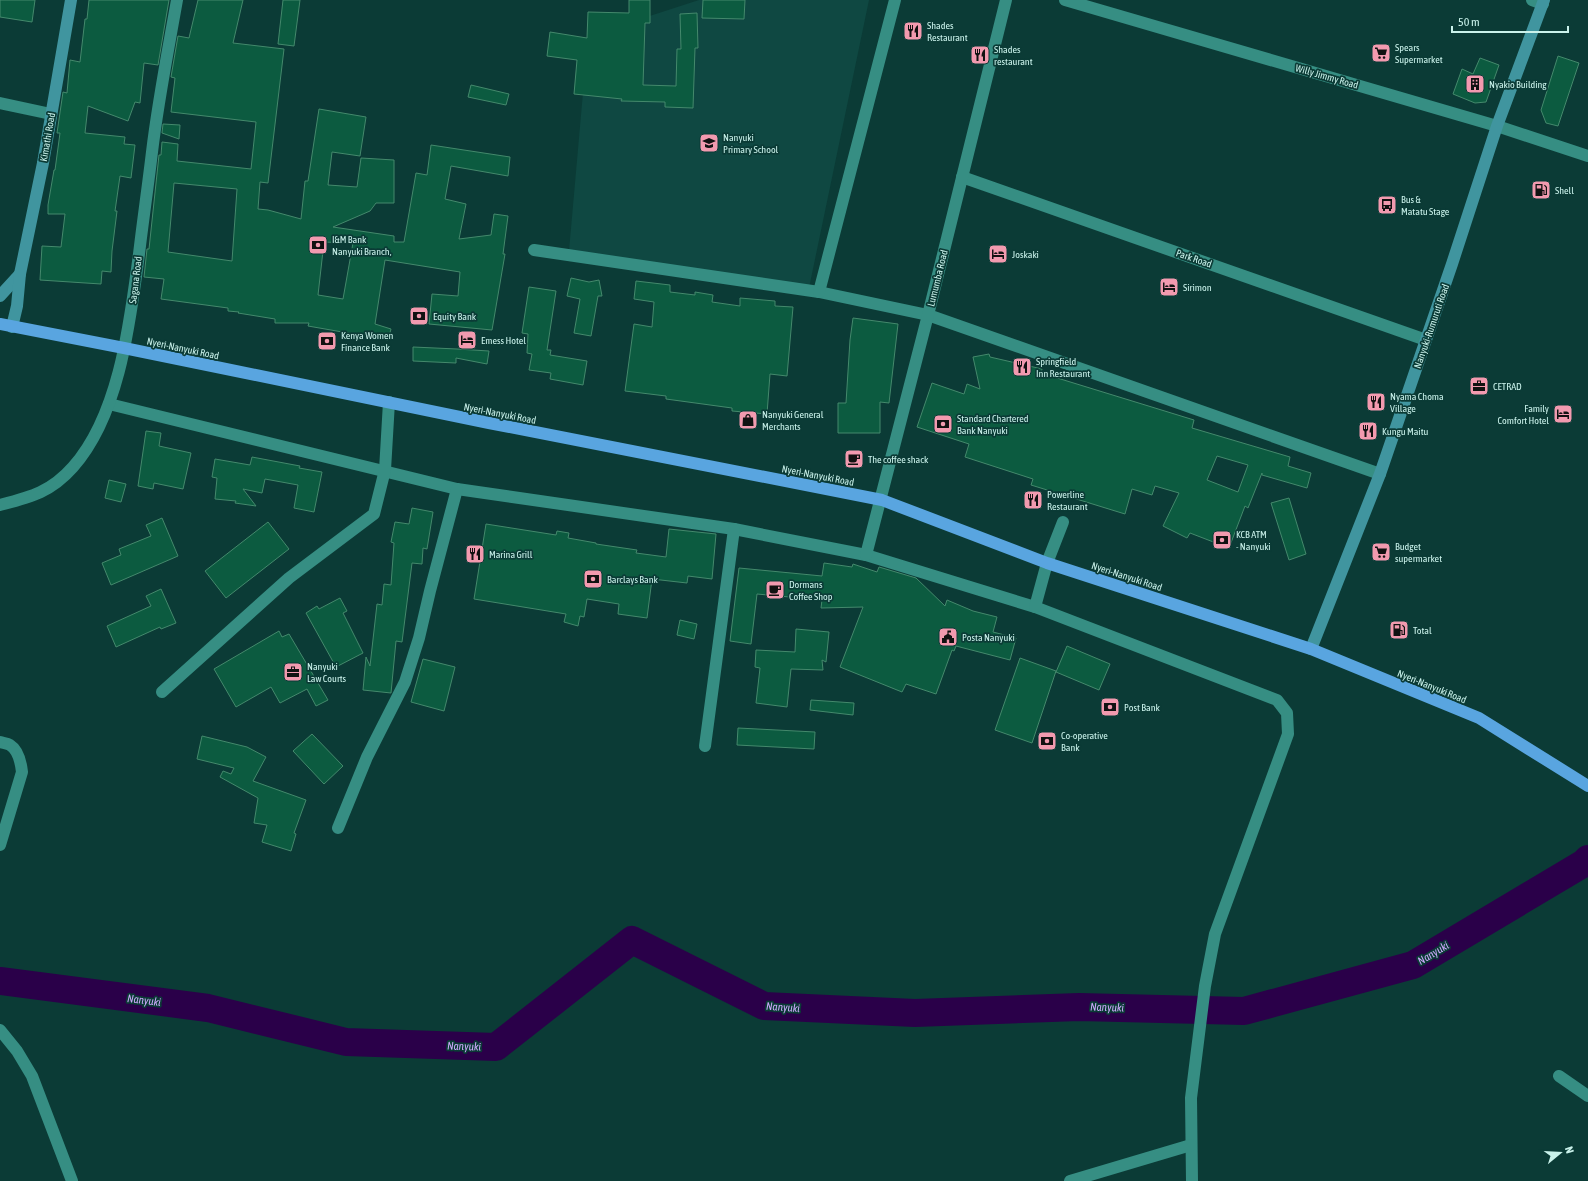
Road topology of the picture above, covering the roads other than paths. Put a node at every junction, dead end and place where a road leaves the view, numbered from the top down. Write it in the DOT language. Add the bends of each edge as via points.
graph roads {
  1 [pos="71,0"];
  2 [pos="177,0"];
  3 [pos="895,0"];
  4 [pos="1006,0"];
  5 [pos="1065,0"];
  6 [pos="1540,1"];
  7 [pos="0,103"];
  8 [pos="51,114"];
  9 [pos="1497,126"];
  10 [pos="1588,156"];
  11 [pos="962,177"];
  12 [pos="534,250"];
  13 [pos="20,274"];
  14 [pos="819,292"];
  15 [pos="0,296"];
  16 [pos="928,315"];
  17 [pos="0,324"];
  18 [pos="12,327"];
  19 [pos="1426,340"];
  20 [pos="124,348"];
  21 [pos="389,402"];
  22 [pos="109,404"];
  23 [pos="384,470"];
  24 [pos="1380,474"];
  25 [pos="457,489"];
  26 [pos="882,500"];
  27 [pos="0,505"];
  28 [pos="1064,522"];
  29 [pos="734,529"];
  30 [pos="866,555"];
  31 [pos="1047,563"];
  32 [pos="1036,606"];
  33 [pos="1311,649"];
  34 [pos="162,692"];
  35 [pos="0,742"];
  36 [pos="705,746"];
  37 [pos="1588,786"];
  38 [pos="338,828"];
  39 [pos="0,845"];
  40 [pos="0,1030"];
  41 [pos="1559,1076"];
  42 [pos="1588,1096"];
  43 [pos="1191,1145"];
  44 [pos="72,1181"];
  45 [pos="1070,1181"];
  46 [pos="1192,1181"];
  1 -- 8 [label="main road, Kimathi Road"];
  2 -- 20 [label="street, Sagana Road" via="159,94 132,306"];
  3 -- 14 [label="street"];
  4 -- 11 [label="street, Lumumba Road"];
  5 -- 9 [label="street, Willy Jimmy Road"];
  6 -- 9 [label="main road, Nanyuki-Rumuruti Road"];
  7 -- 8 [label="street"];
  8 -- 13 [label="main road, Kimathi Road"];
  9 -- 10 [label="street, Willy Jimmy Road"];
  9 -- 19 [label="main road, Nanyuki-Rumuruti Road"];
  11 -- 16 [label="street, Lumumba Road"];
  11 -- 19 [label="street, Park Road"];
  12 -- 14 [label="street"];
  13 -- 15 [label="main road"];
  13 -- 18 [label="main road, Kimathi Road" via="18,306"];
  14 -- 16 [label="street"];
  16 -- 24 [label="street"];
  16 -- 26 [label="street, Lumumba Road"];
  17 -- 18 [label="highway, Nyeri-Nanyuki Road"];
  18 -- 20 [label="highway, Nyeri-Nanyuki Road"];
  19 -- 24 [label="main road, Nanyuki-Rumuruti Road"];
  20 -- 21 [label="highway, Nyeri-Nanyuki Road"];
  20 -- 22 [label="street, Sagana Road"];
  21 -- 23 [label="street"];
  21 -- 26 [label="highway, Nyeri-Nanyuki Road"];
  22 -- 23 [label="street"];
  22 -- 27 [label="street, Sagana Road" via="90,444 60,480 45,491"];
  23 -- 25 [label="street"];
  23 -- 34 [label="street" via="374,514 289,578"];
  24 -- 33 [label="main road, Nanyuki-Rumuruti Road"];
  25 -- 29 [label="street"];
  25 -- 38 [label="street" via="419,638 405,682 367,757"];
  26 -- 30 [label="street, Lumumba Road"];
  26 -- 31 [label="highway, Nyeri-Nanyuki Road"];
  28 -- 31 [label="street"];
  29 -- 30 [label="street"];
  29 -- 36 [label="street"];
  30 -- 32 [label="street"];
  31 -- 32 [label="street"];
  31 -- 33 [label="highway, Nyeri-Nanyuki Road"];
  32 -- 43 [label="street" via="1277,700 1287,713 1288,734 1215,934 1198,1034 1191,1098"];
  33 -- 37 [label="highway, Nyeri-Nanyuki Road" via="1479,718"];
  35 -- 39 [label="street" via="10,745 17,753 22,772"];
  40 -- 44 [label="street" via="32,1076"];
  41 -- 42 [label="street"];
  43 -- 45 [label="street"];
  43 -- 46 [label="street"];
}
